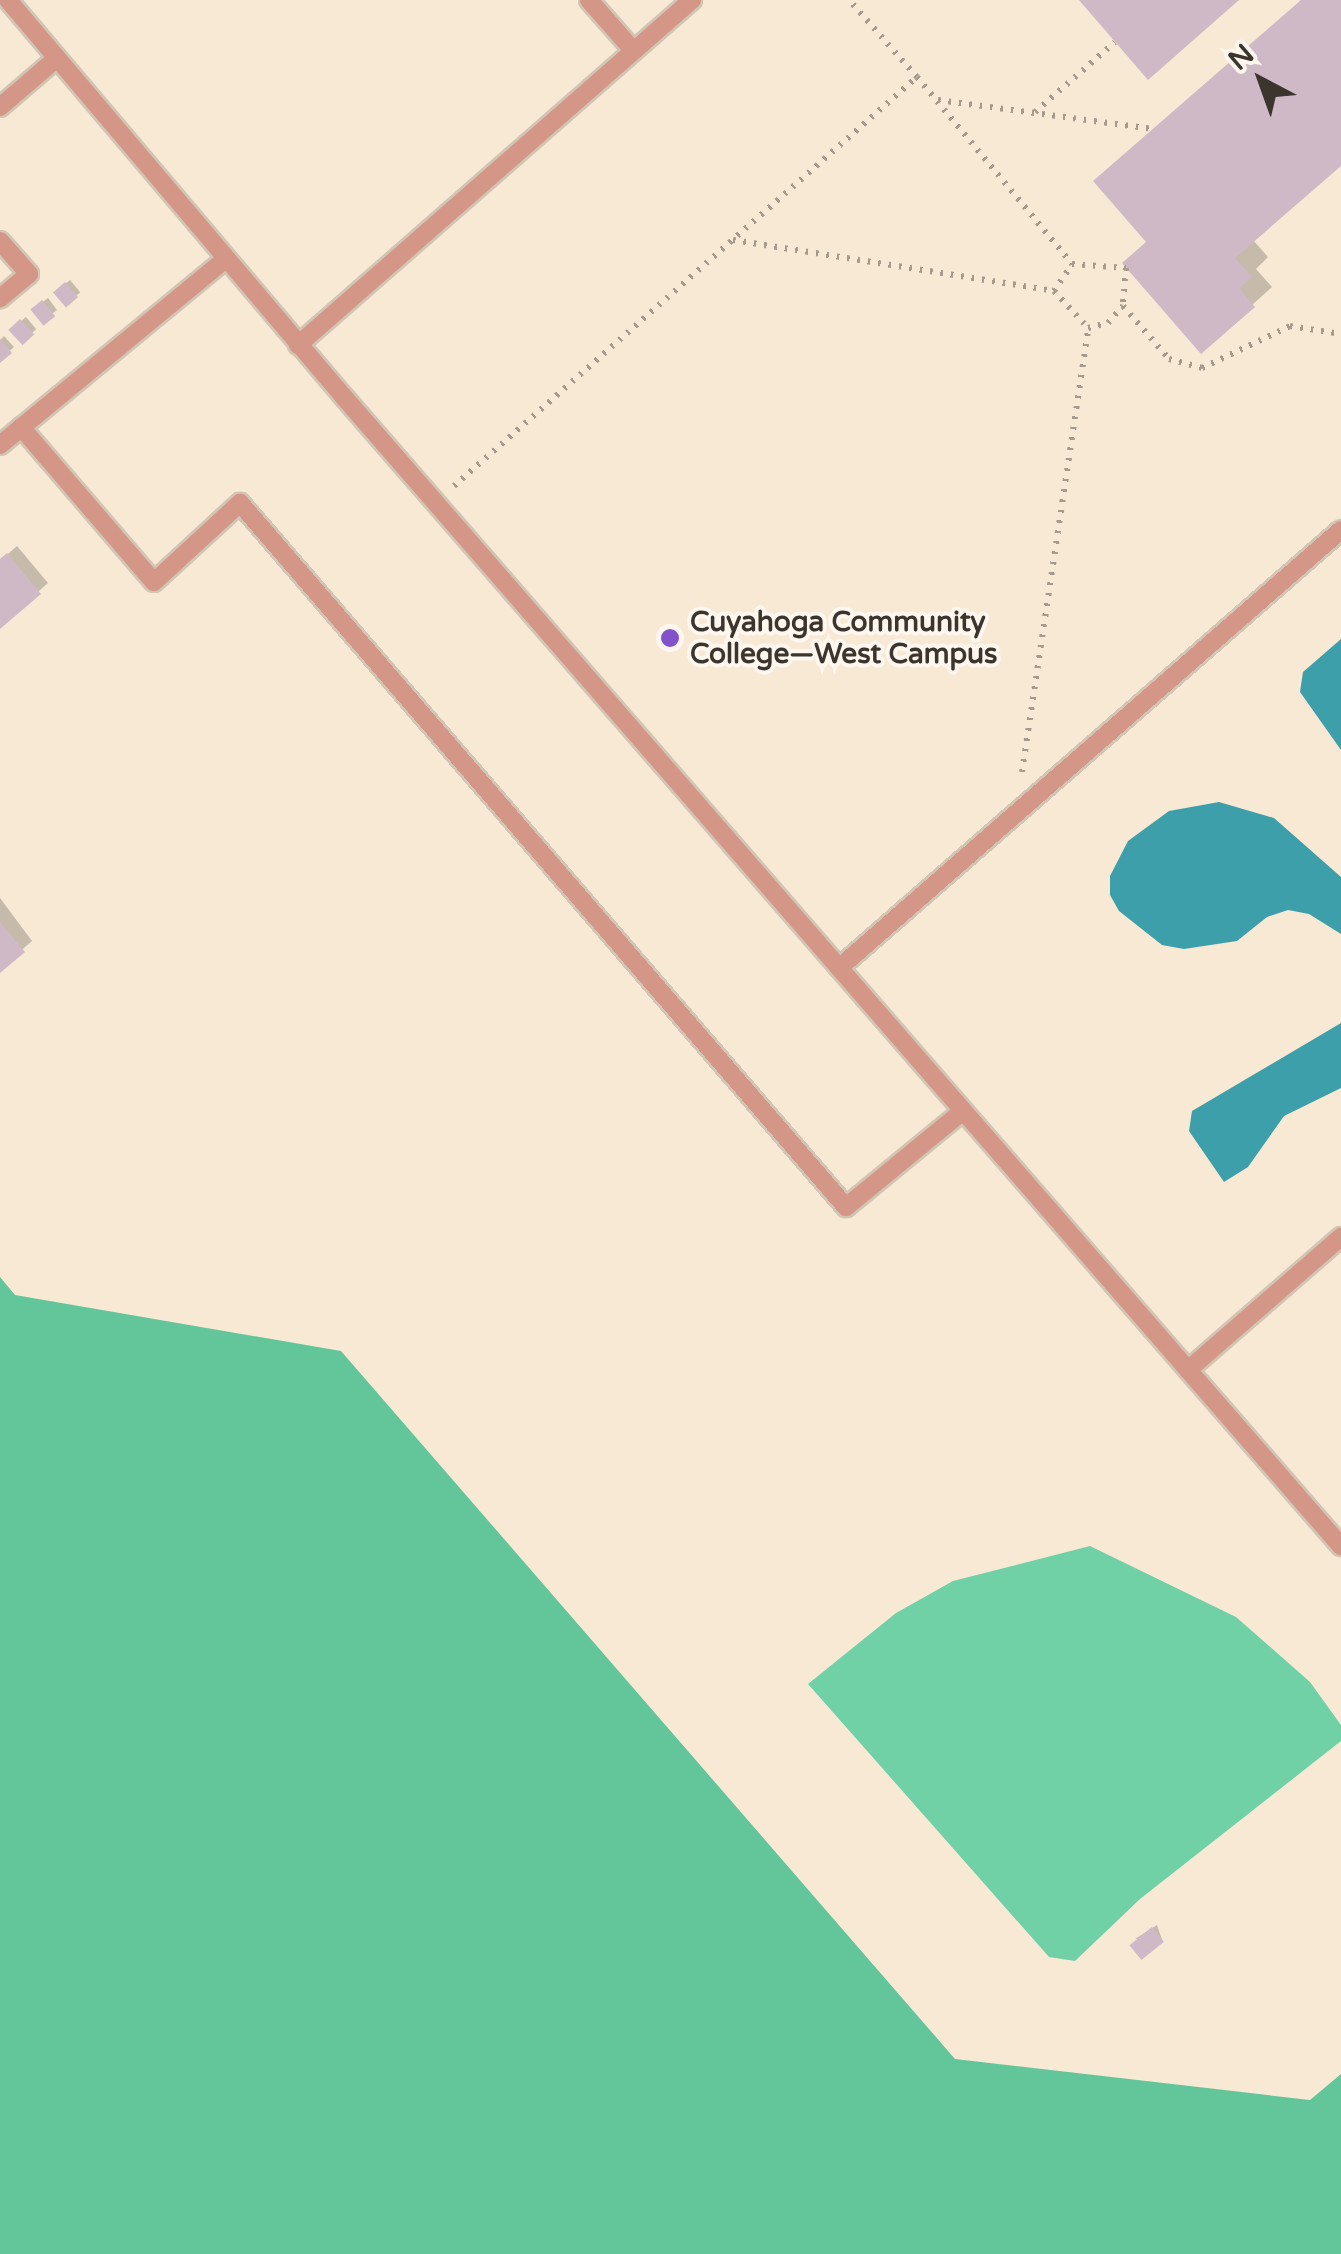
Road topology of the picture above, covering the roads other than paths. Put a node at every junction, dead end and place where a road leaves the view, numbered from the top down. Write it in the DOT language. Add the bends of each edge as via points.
graph roads {
  1 [pos="8,0"];
  2 [pos="589,0"];
  3 [pos="692,0"];
  4 [pos="634,50"];
  5 [pos="57,58"];
  6 [pos="0,107"];
  7 [pos="0,241"];
  8 [pos="226,259"];
  9 [pos="0,298"];
  10 [pos="298,345"];
  11 [pos="21,428"];
  12 [pos="0,445"];
  13 [pos="1341,530"];
  14 [pos="839,968"];
  15 [pos="964,1111"];
  16 [pos="1341,1237"];
  17 [pos="1188,1370"];
  18 [pos="1341,1546"];
  1 -- 5 [label="lane"];
  2 -- 4 [label="lane"];
  3 -- 4 [label="lane"];
  4 -- 10 [label="lane"];
  5 -- 6 [label="lane"];
  5 -- 8 [label="lane"];
  7 -- 9 [label="lane" via="29,274"];
  8 -- 10 [label="lane"];
  8 -- 11 [label="lane"];
  10 -- 14 [label="lane"];
  11 -- 12 [label="lane"];
  11 -- 15 [label="lane" via="154,582 240,503 846,1208"];
  13 -- 14 [label="lane"];
  14 -- 15 [label="lane"];
  15 -- 17 [label="lane"];
  16 -- 17 [label="lane"];
  17 -- 18 [label="lane"];
}
